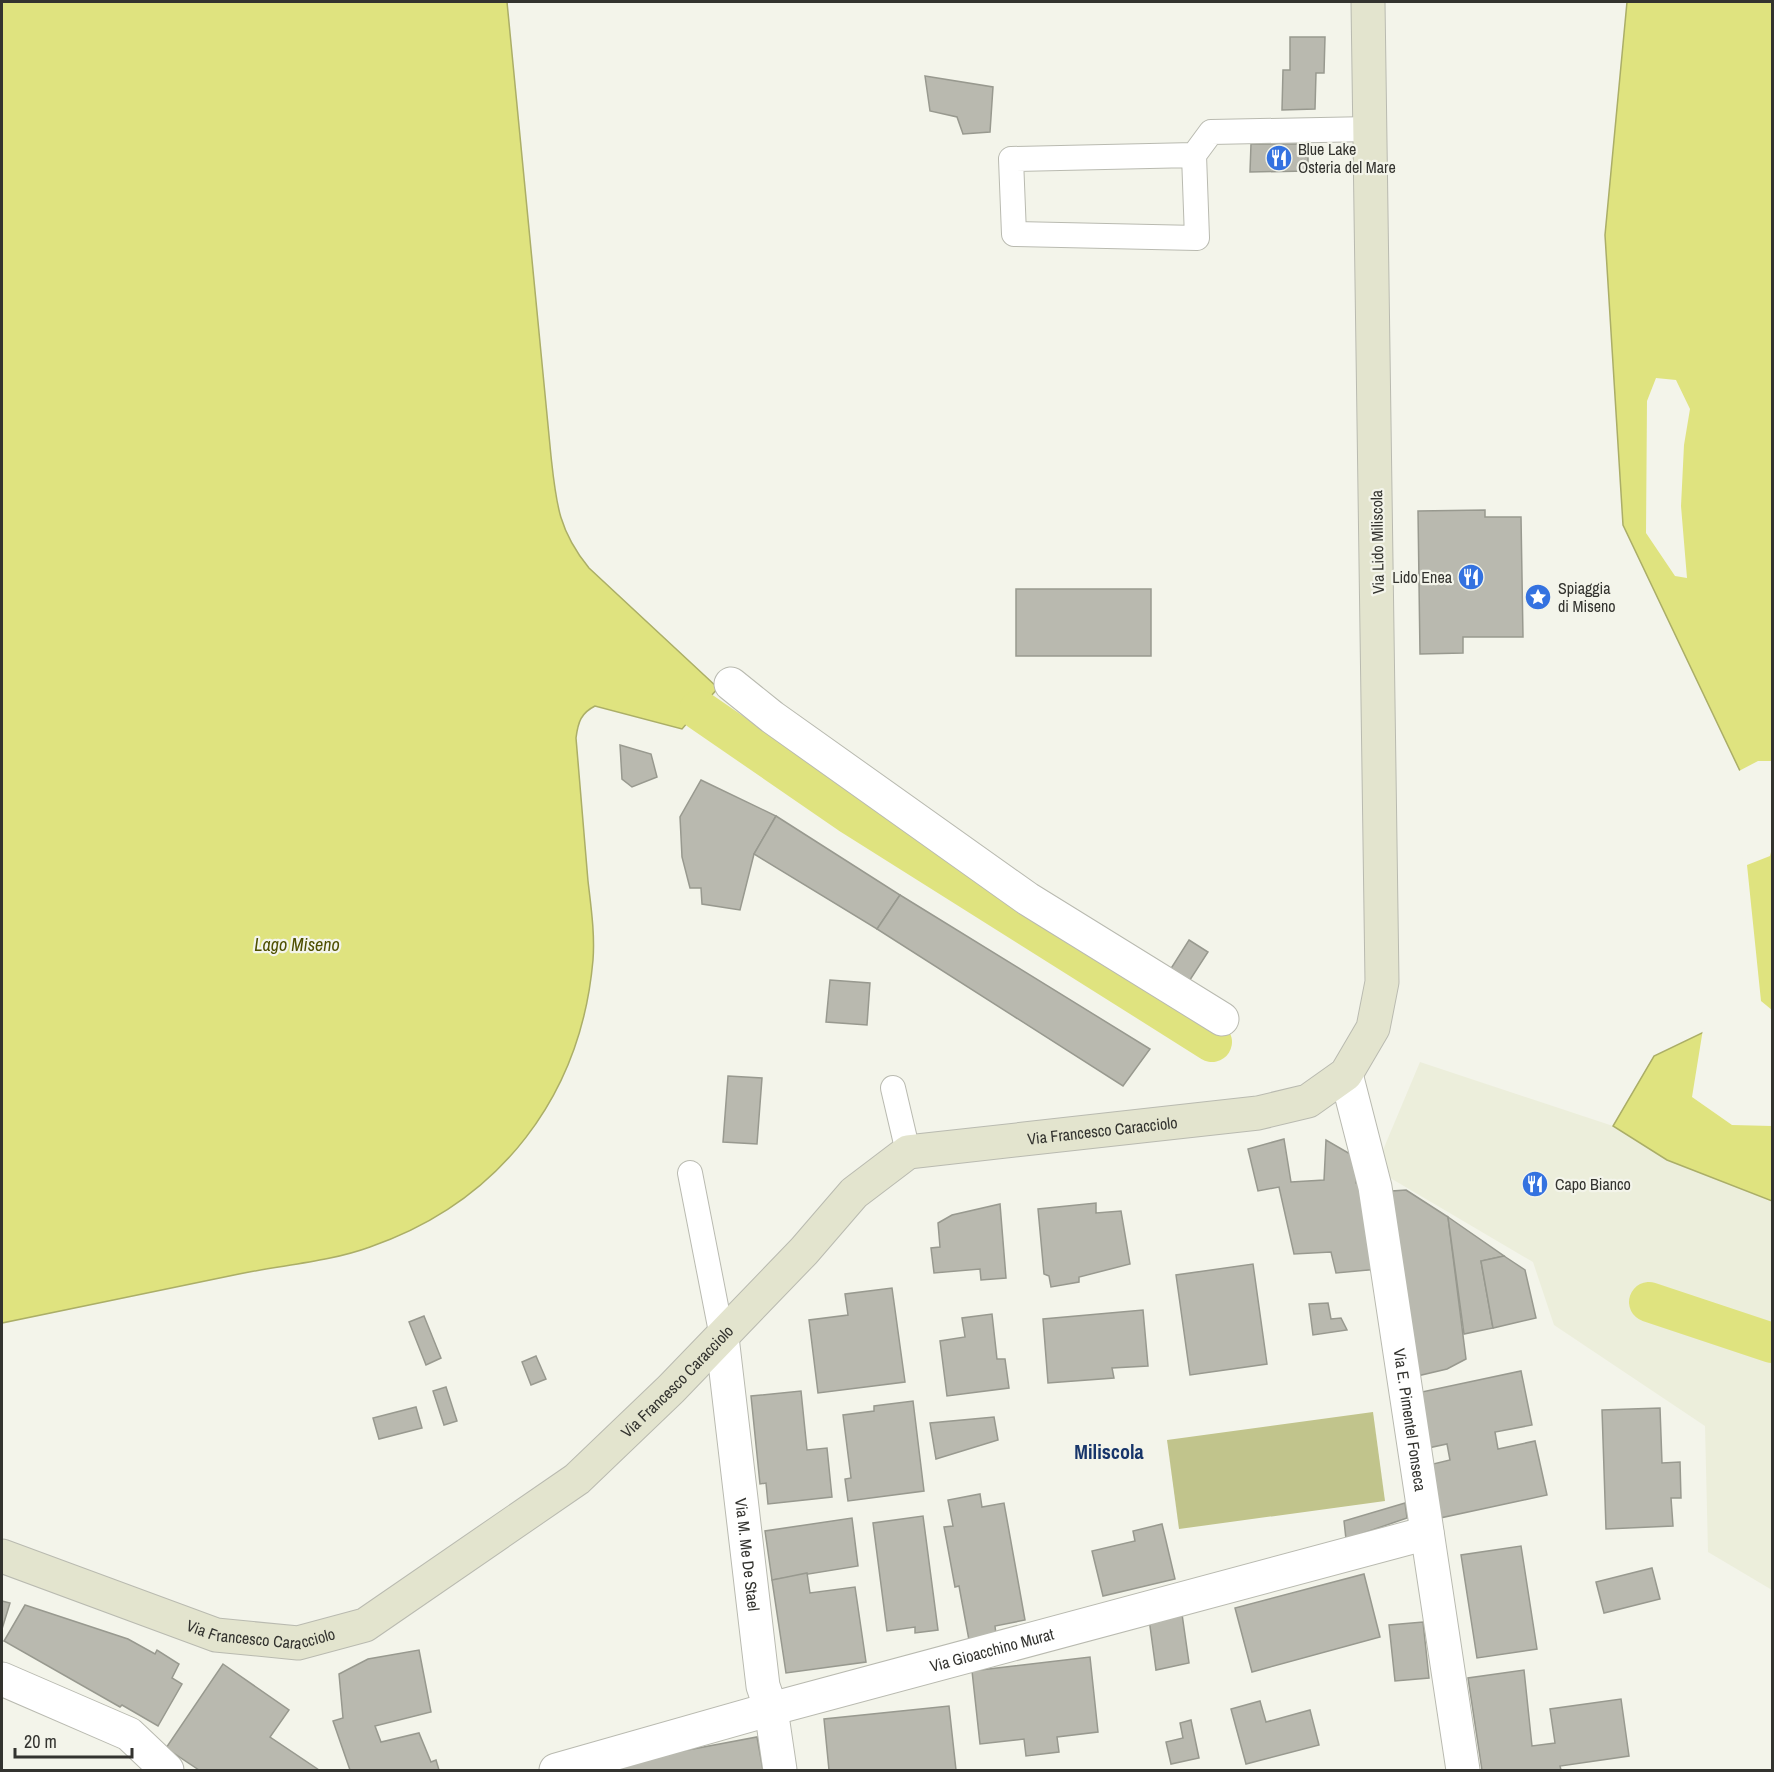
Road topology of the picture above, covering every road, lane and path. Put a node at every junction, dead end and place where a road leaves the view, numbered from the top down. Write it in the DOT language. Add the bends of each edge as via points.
graph roads {
  1 [pos="1368,2"];
  2 [pos="1371,129"];
  3 [pos="1194,155"];
  4 [pos="731,684"];
  5 [pos="1221,1019"];
  6 [pos="1346,1074"];
  7 [pos="893,1088"];
  8 [pos="908,1152"];
  9 [pos="690,1173"];
  10 [pos="722,1337"];
  11 [pos="1426,1533"];
  12 [pos="2,1556"];
  13 [pos="2,1680"];
  14 [pos="771,1709"];
  15 [pos="167,1770"];
  16 [pos="556,1770"];
  17 [pos="780,1770"];
  18 [pos="1463,1770"];
  1 -- 2 [label="main road, Via Lido Miliscola"];
  2 -- 3 [label="lane" via="1211,132"];
  2 -- 6 [label="main road, Via Lido Miliscola" via="1383,982 1373,1028"];
  3 -- 3 [label="lane" via="1011,159 1014,234 1197,238"];
  4 -- 5 [label="street" via="1028,899"];
  6 -- 8 [label="main road, Via Francesco Caracciolo" via="1308,1101 1258,1113"];
  6 -- 11 [label="street, Via E. Pimentel Fonseca" via="1375,1187"];
  7 -- 8 [label="lane"];
  8 -- 10 [label="main road, Via Francesco Caracciolo" via="854,1193"];
  9 -- 10 [label="lane"];
  10 -- 12 [label="main road, Via Francesco Caracciolo" via="577,1479 365,1625 298,1643 216,1635"];
  10 -- 14 [label="street, Via M. Me De Stael" via="763,1686"];
  11 -- 14 [label="street, Via Gioacchino Murat"];
  11 -- 18 [label="street, Via E. Pimentel Fonseca"];
  13 -- 15 [label="street" via="129,1734"];
  14 -- 16 [label="street, Via Gioacchino Murat"];
  14 -- 17 [label="street, Via M. Me De Stael"];
}
